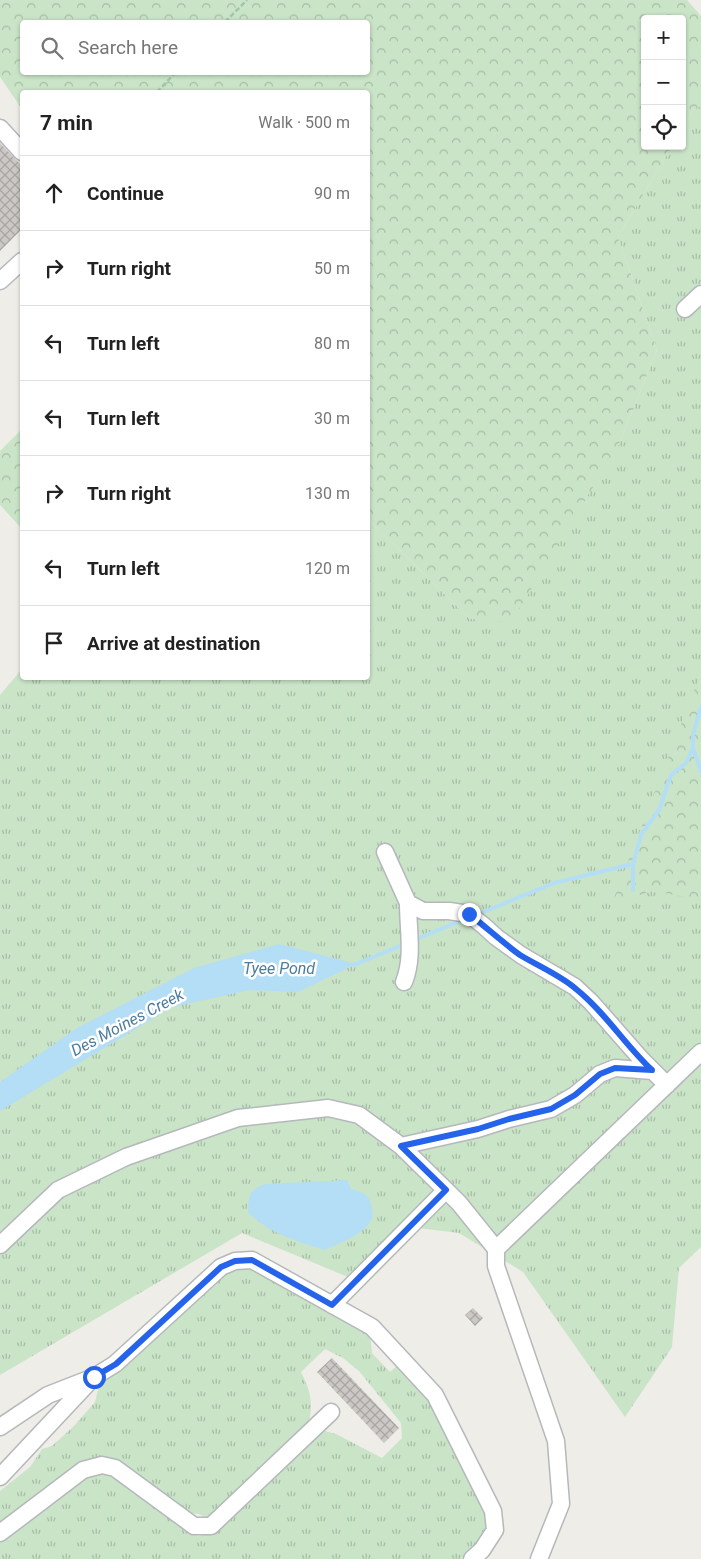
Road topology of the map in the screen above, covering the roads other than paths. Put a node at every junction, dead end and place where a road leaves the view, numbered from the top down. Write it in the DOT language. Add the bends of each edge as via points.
graph roads {
  1 [pos="0,128"];
  2 [pos="20,150"];
  3 [pos="20,263"];
  4 [pos="0,281"];
  5 [pos="701,294"];
  6 [pos="685,310"];
  7 [pos="386,852"];
  8 [pos="408,904"];
  9 [pos="404,982"];
  10 [pos="701,1052"];
  11 [pos="652,1070"];
  12 [pos="667,1085"];
  13 [pos="401,1146"];
  14 [pos="446,1190"];
  15 [pos="0,1245"];
  16 [pos="496,1249"];
  17 [pos="332,1305"];
  18 [pos="94,1377"];
  19 [pos="331,1412"];
  20 [pos="0,1427"];
  21 [pos="0,1477"];
  22 [pos="0,1533"];
  23 [pos="472,1559"];
  24 [pos="539,1559"];
  1 -- 2 [label="lane"];
  3 -- 4 [label="lane"];
  5 -- 6 [label="lane"];
  7 -- 8 [label="lane"];
  8 -- 9 [label="lane" via="410,952 409,970"];
  8 -- 11 [label="lane" via="422,911 449,910 469,914 521,955 575,987"];
  10 -- 12 [label="lane"];
  11 -- 12 [label="lane"];
  11 -- 13 [label="lane" via="615,1068 600,1074 575,1095 551,1109"];
  12 -- 16 [label="lane"];
  13 -- 14 [label="lane"];
  13 -- 15 [label="lane" via="359,1115 328,1108 238,1118 126,1157 58,1190"];
  14 -- 16 [label="lane"];
  14 -- 17 [label="lane"];
  16 -- 24 [label="lane" via="496,1266 556,1441 561,1504"];
  17 -- 18 [label="lane" via="252,1260 235,1261 221,1267 116,1364"];
  17 -- 23 [label="lane" via="372,1327 435,1395 493,1511 495,1530"];
  18 -- 20 [label="lane" via="48,1395"];
  18 -- 21 [label="lane"];
  19 -- 22 [label="lane" via="211,1526 194,1526 115,1468 102,1465 83,1470"];
}
